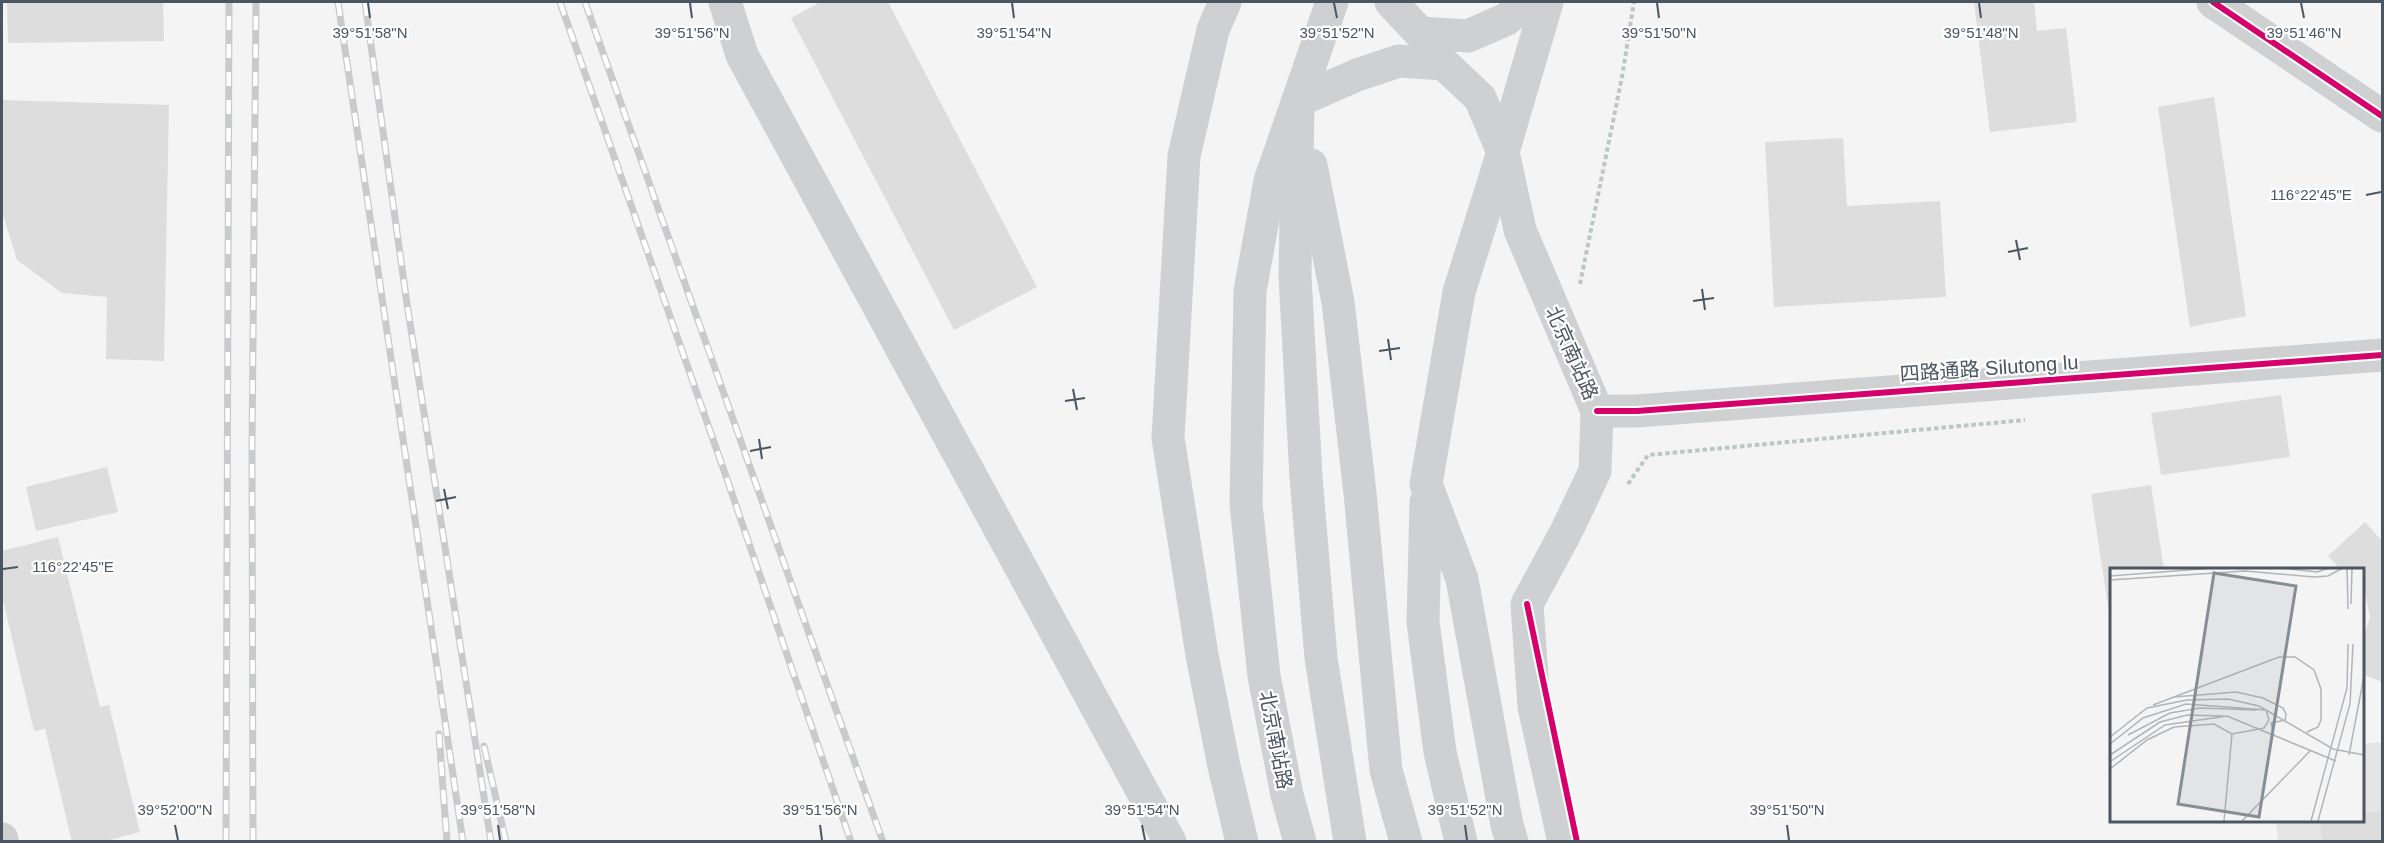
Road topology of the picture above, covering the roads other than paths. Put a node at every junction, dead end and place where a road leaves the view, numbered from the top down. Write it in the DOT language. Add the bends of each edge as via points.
graph roads {
  1 [pos="725,2"];
  2 [pos="1225,2"];
  3 [pos="1332,2"];
  4 [pos="1391,2"];
  5 [pos="1525,2"];
  6 [pos="1547,2"];
  7 [pos="2213,2"];
  8 [pos="1298,101"];
  9 [pos="2382,116"];
  10 [pos="1503,152"];
  11 [pos="2382,355"];
  12 [pos="1597,411"];
  13 [pos="1426,484"];
  14 [pos="1170,842"];
  15 [pos="1242,842"];
  16 [pos="1300,842"];
  17 [pos="1350,842"];
  18 [pos="1406,842"];
  19 [pos="1461,842"];
  20 [pos="1512,842"];
  21 [pos="1564,842"];
  1 -- 14 [label="street" via="742,55"];
  2 -- 15 [label="street" via="1213,30 1184,156 1168,438 1202,655"];
  3 -- 8 [label="street, 北京南站路"];
  4 -- 5 [label="street" via="1420,33 1468,36 1507,19"];
  6 -- 10 [label="street, 北京南站路"];
  7 -- 9 [label="street"];
  8 -- 10 [label="street" via="1399,61 1444,64 1480,98"];
  8 -- 16 [label="street, 北京南站路" via="1270,181 1250,291 1246,504 1264,676"];
  8 -- 17 [label="street" via="1295,276 1306,477 1321,658"];
  8 -- 18 [label="street" via="1338,303 1386,770"];
  10 -- 12 [label="street, 北京南站路" via="1520,230"];
  10 -- 13 [label="street" via="1459,292"];
  11 -- 12 [label="street, 四路通路 Silutong lu"];
  12 -- 21 [label="street, 北京南站路" via="1595,471 1527,604 1534,707"];
  13 -- 19 [label="street" via="1424,622 1440,752"];
  13 -- 20 [label="street" via="1462,579"];
}
